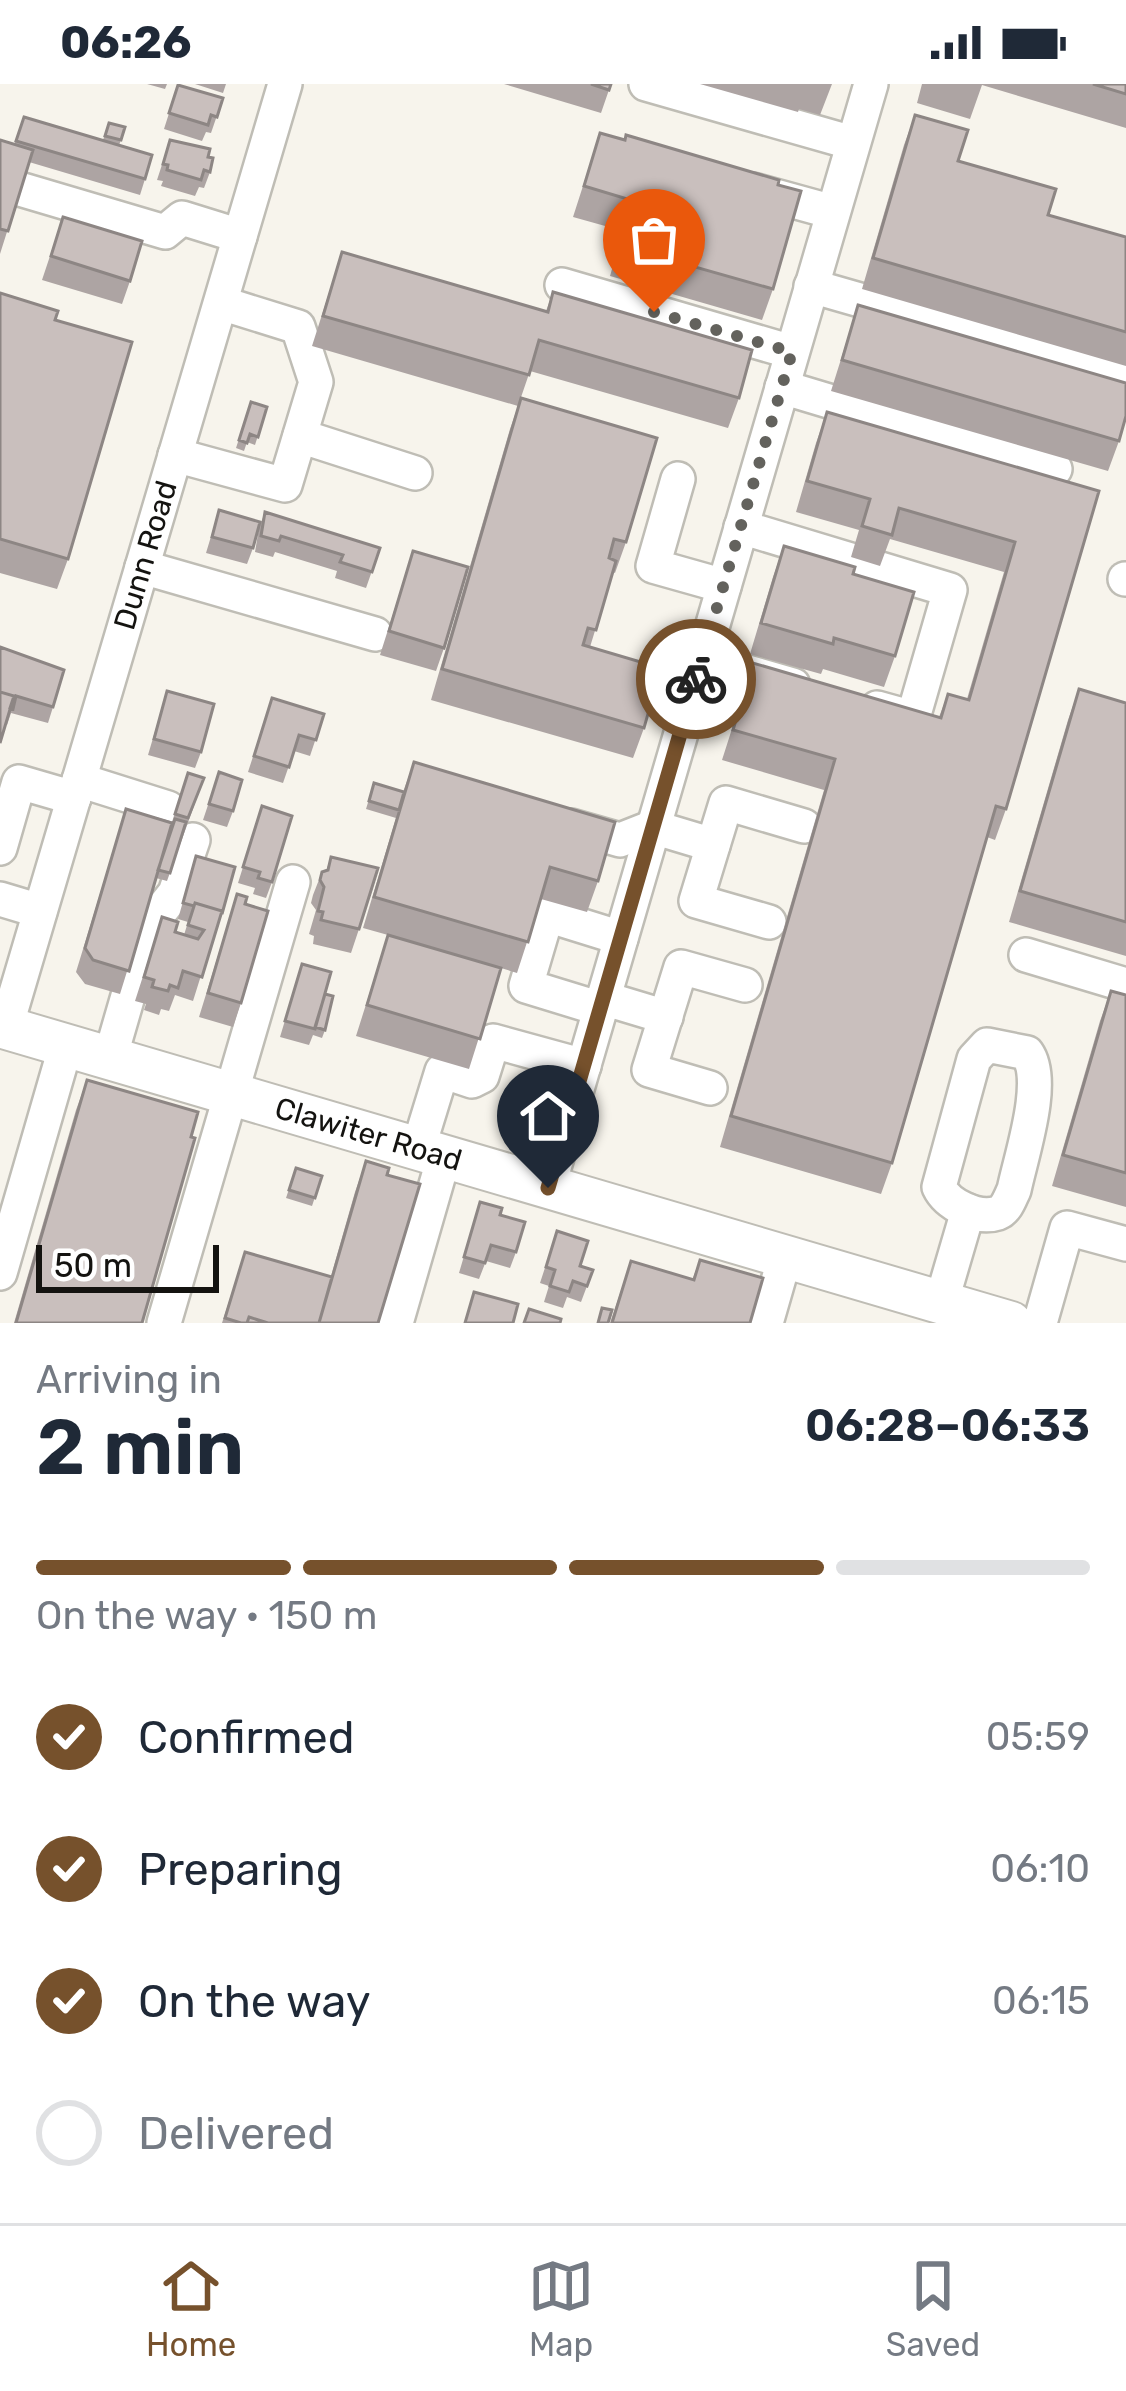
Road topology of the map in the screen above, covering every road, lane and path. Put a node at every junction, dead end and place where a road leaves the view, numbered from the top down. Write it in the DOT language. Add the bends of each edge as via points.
graph roads {
  1 [pos="285,84"];
  2 [pos="646,84"];
  3 [pos="871,84"];
  4 [pos="853,143"];
  5 [pos="717,180"];
  6 [pos="23,190"];
  7 [pos="832,212"];
  8 [pos="240,236"];
  9 [pos="562,285"];
  10 [pos="811,286"];
  11 [pos="221,303"];
  12 [pos="792,352"];
  13 [pos="1125,376"];
  14 [pos="782,387"];
  15 [pos="300,436"];
  16 [pos="176,455"];
  17 [pos="1055,470"];
  18 [pos="415,473"];
  19 [pos="678,479"];
  20 [pos="741,527"];
  21 [pos="142,567"];
  22 [pos="724,586"];
  23 [pos="375,634"];
  24 [pos="702,659"];
  25 [pos="76,789"];
  26 [pos="168,808"];
  27 [pos="533,815"];
  28 [pos="804,826"];
  29 [pos="653,827"];
  30 [pos="193,840"];
  31 [pos="713,845"];
  32 [pos="0,848"];
  33 [pos="292,882"];
  34 [pos="0,899"];
  35 [pos="40,911"];
  36 [pos="769,922"];
  37 [pos="621,938"];
  38 [pos="1026,955"];
  39 [pos="745,985"];
  40 [pos="1126,985"];
  41 [pos="602,1004"];
  42 [pos="666,1017"];
  43 [pos="3,1027"];
  44 [pos="66,1046"];
  45 [pos="110,1058"];
  46 [pos="584,1066"];
  47 [pos="710,1088"];
  48 [pos="230,1094"];
  49 [pos="431,1153"];
  50 [pos="548,1188"];
  51 [pos="968,1211"];
  52 [pos="1126,1244"];
  53 [pos="784,1257"];
  54 [pos="0,1273"];
  55 [pos="941,1303"];
  56 [pos="164,1323"];
  57 [pos="396,1323"];
  58 [pos="766,1323"];
  59 [pos="1011,1323"];
  60 [pos="1040,1323"];
  1 -- 8 [label="street, Dunn Road"];
  2 -- 4 [label="street"];
  3 -- 4 [label="street"];
  4 -- 7 [label="street"];
  5 -- 7 [label="street"];
  6 -- 8 [label="street" via="165,232 182,218"];
  7 -- 10 [label="street"];
  8 -- 11 [label="street, Dunn Road"];
  9 -- 12 [label="street"];
  10 -- 12 [label="street"];
  10 -- 13 [label="street"];
  11 -- 15 [label="street" via="298,327 316,382"];
  11 -- 16 [label="street, Dunn Road"];
  12 -- 14 [label="street"];
  14 -- 17 [label="street"];
  14 -- 20 [label="street"];
  15 -- 16 [label="street" via="285,485"];
  15 -- 18 [label="street"];
  16 -- 21 [label="street, Dunn Road"];
  19 -- 22 [label="street" via="653,566"];
  20 -- 22 [label="street"];
  20 -- 24 [label="street" via="950,590 913,718"];
  21 -- 23 [label="street"];
  21 -- 25 [label="street, Dunn Road"];
  22 -- 24 [label="street"];
  24 -- 29 [label="street"];
  25 -- 26 [label="street"];
  25 -- 32 [label="street" via="19,782"];
  25 -- 35 [label="street, Dunn Road"];
  27 -- 29 [label="street" via="620,840"];
  28 -- 31 [label="street" via="726,803"];
  29 -- 31 [label="street"];
  29 -- 37 [label="street"];
  30 -- 45 [label="street" via="175,893 148,927"];
  31 -- 36 [label="street" via="696,901"];
  33 -- 48 [label="street"];
  34 -- 35 [label="street"];
  35 -- 43 [label="street, Dunn Road"];
  37 -- 41 [label="street"];
  37 -- 41 [label="street" via="547,915 526,986"];
  38 -- 40 [label="street"];
  39 -- 42 [label="street" via="681,967"];
  41 -- 42 [label="street"];
  41 -- 46 [label="street"];
  42 -- 47 [label="street" via="650,1070"];
  43 -- 44 [label="main road, Clawiter Road"];
  44 -- 45 [label="main road, Clawiter Road"];
  44 -- 54 [label="street"];
  45 -- 48 [label="main road, Clawiter Road"];
  46 -- 49 [label="street" via="494,1041 482,1076 472,1081 442,1071"];
  46 -- 50 [label="street"];
  48 -- 49 [label="main road, Clawiter Road"];
  48 -- 56 [label="street"];
  49 -- 50 [label="main road, Clawiter Road"];
  49 -- 57 [label="street"];
  50 -- 53 [label="main road, Clawiter Road"];
  51 -- 51 [label="street" via="939,1187 974,1059 987,1045 1027,1053 1036,1081 1014,1190 999,1213"];
  51 -- 55 [label="street"];
  52 -- 60 [label="street" via="1067,1228"];
  53 -- 55 [label="main road, Clawiter Road"];
  53 -- 58 [label="street"];
  55 -- 59 [label="main road, Clawiter Road"];
}
